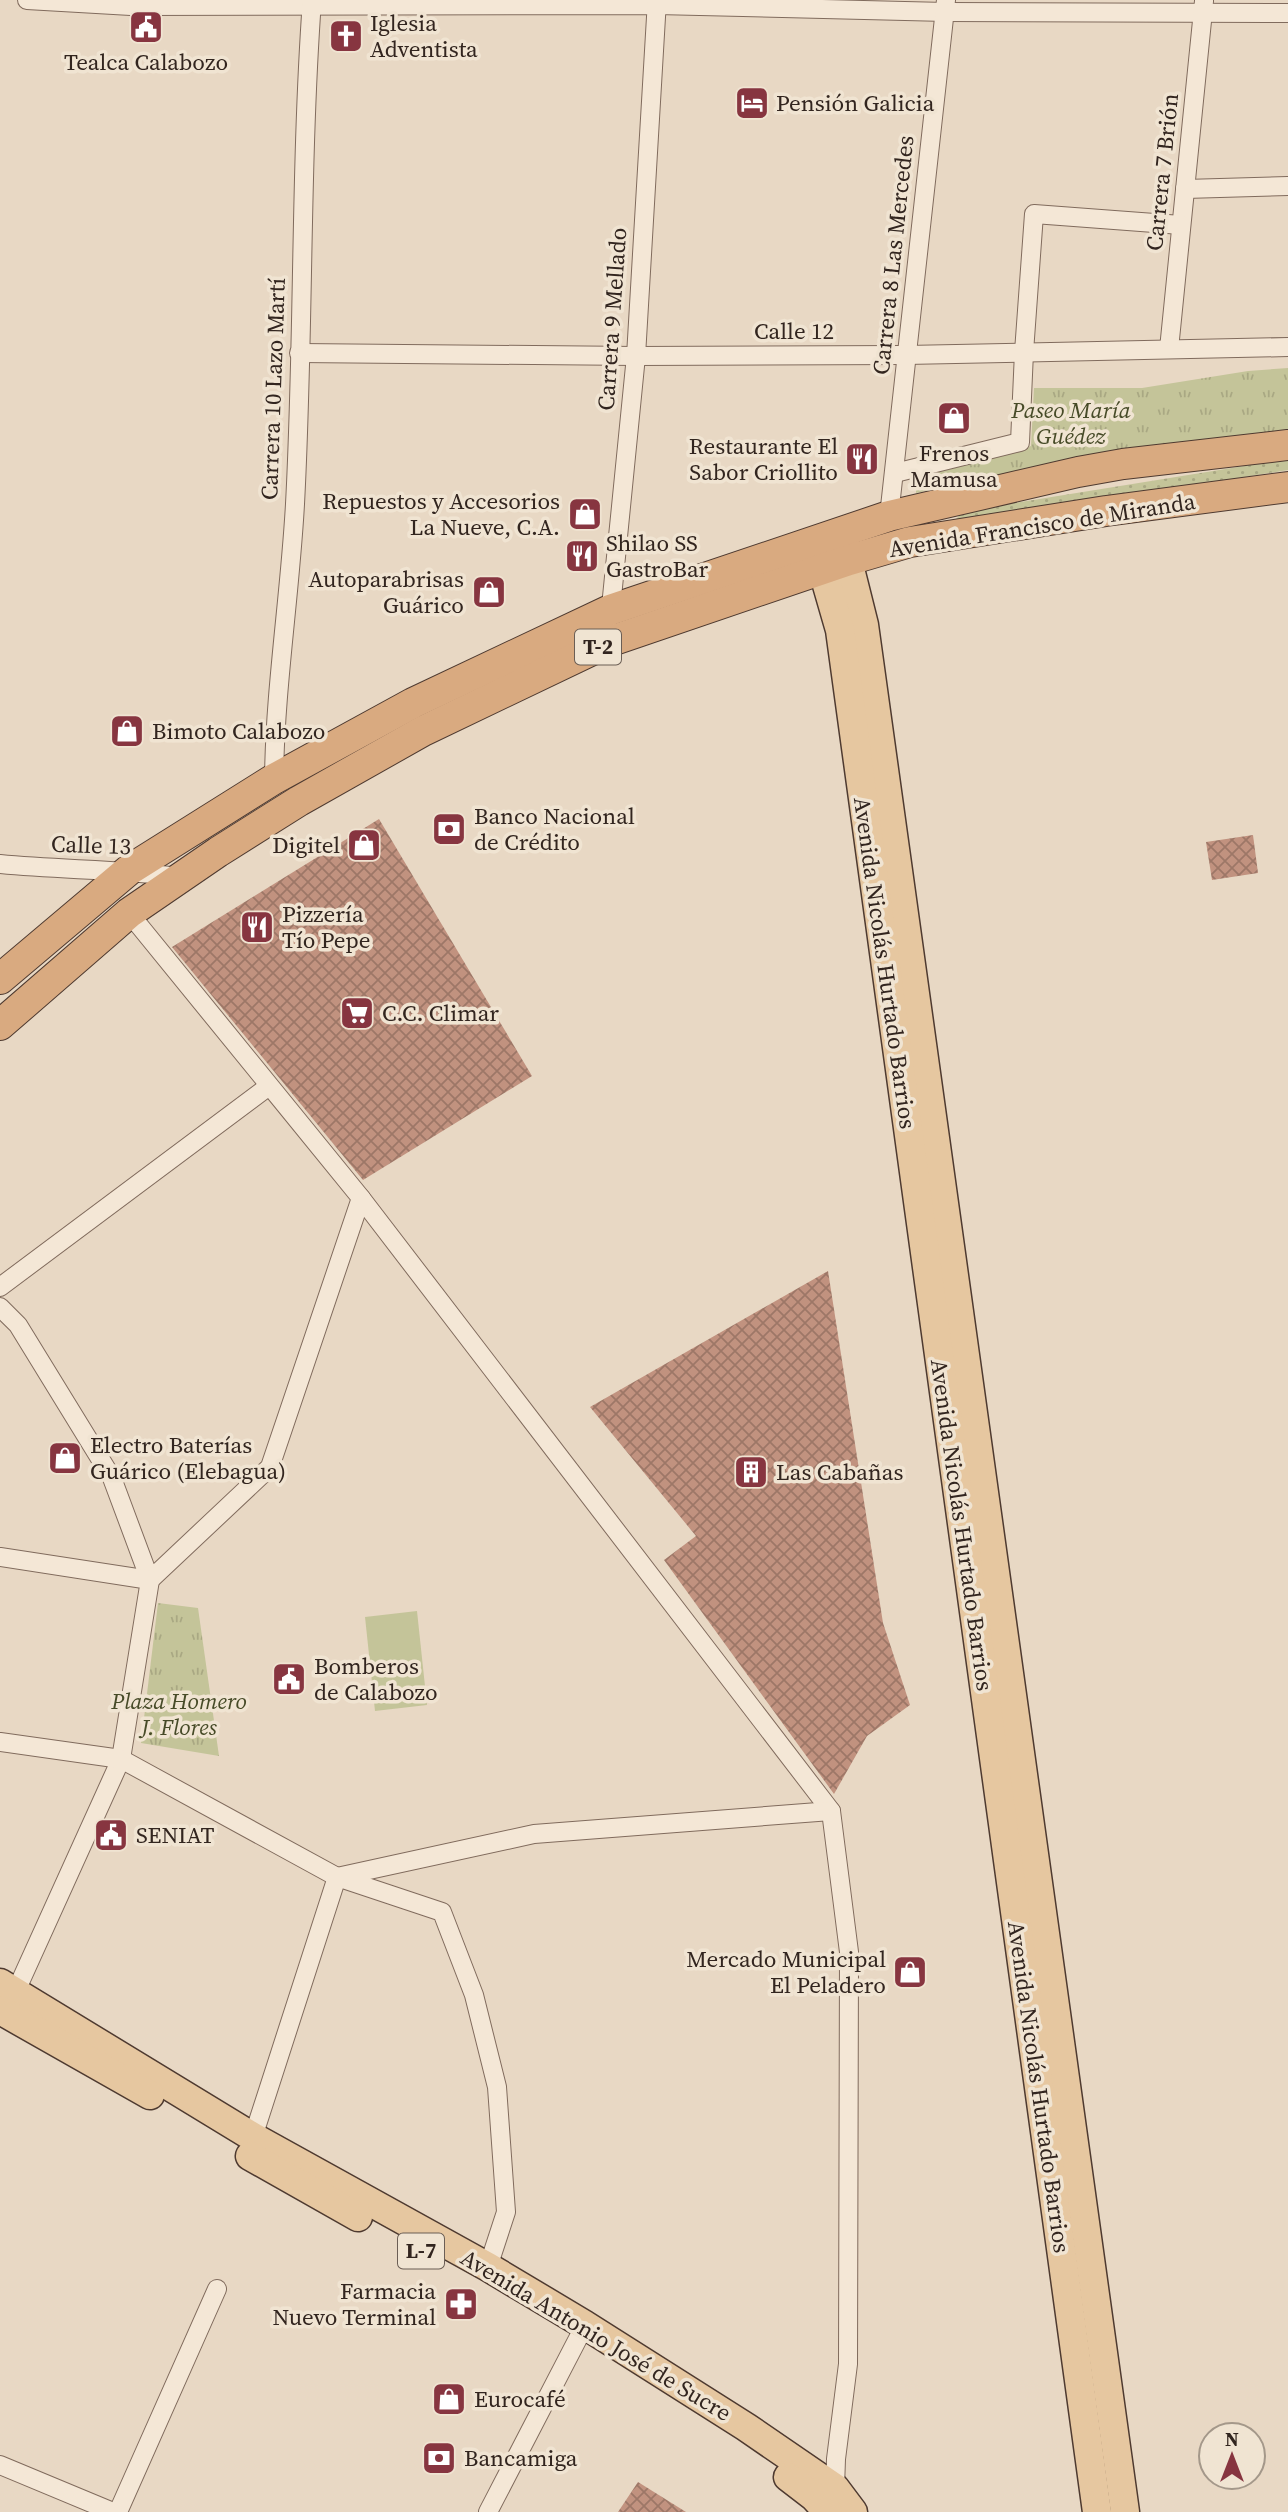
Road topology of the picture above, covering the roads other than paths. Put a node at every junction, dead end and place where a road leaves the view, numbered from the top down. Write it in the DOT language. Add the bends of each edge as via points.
graph roads {
  1 [pos="27,0"];
  2 [pos="657,2"];
  3 [pos="311,3"];
  4 [pos="946,6"];
  5 [pos="1204,6"];
  6 [pos="1288,13"];
  7 [pos="1288,186"];
  8 [pos="1185,188"];
  9 [pos="1181,225"];
  10 [pos="1288,347"];
  11 [pos="1169,349"];
  12 [pos="1024,352"];
  13 [pos="299,354"];
  14 [pos="906,355"];
  15 [pos="636,356"];
  16 [pos="1288,445"];
  17 [pos="894,473"];
  18 [pos="1288,486"];
  19 [pos="889,516"];
  20 [pos="832,550"];
  21 [pos="610,610"];
  22 [pos="611,641"];
  23 [pos="274,779"];
  24 [pos="0,864"];
  25 [pos="129,870"];
  26 [pos="180,877"];
  27 [pos="129,913"];
  28 [pos="0,979"];
  29 [pos="0,1025"];
  30 [pos="269,1086"];
  31 [pos="361,1198"];
  32 [pos="0,1287"];
  33 [pos="0,1307"];
  34 [pos="0,1557"];
  35 [pos="150,1580"];
  36 [pos="0,1742"];
  37 [pos="121,1759"];
  38 [pos="831,1811"];
  39 [pos="337,1877"];
  40 [pos="4,2004"];
  41 [pos="253,2137"];
  42 [pos="488,2267"];
  43 [pos="217,2289"];
  44 [pos="582,2332"];
  45 [pos="0,2465"];
  46 [pos="831,2500"];
  47 [pos="113,2512"];
  48 [pos="118,2512"];
  49 [pos="488,2512"];
  50 [pos="853,2512"];
  51 [pos="1097,2512"];
  52 [pos="1125,2512"];
  1 -- 3 [label="street" via="131,6"];
  2 -- 3 [label="street"];
  2 -- 4 [label="street"];
  2 -- 15 [label="street, Carrera 9 Mellado"];
  3 -- 13 [label="street, Carrera 10 Lazo Martí"];
  4 -- 5 [label="street"];
  4 -- 14 [label="street, Carrera 8 Las Mercedes"];
  5 -- 6 [label="street"];
  5 -- 8 [label="street, Carrera 7 Brión"];
  7 -- 8 [label="street"];
  8 -- 9 [label="street, Carrera 7 Brión"];
  9 -- 11 [label="street, Carrera 7 Brión"];
  9 -- 12 [label="street" via="1034,214"];
  10 -- 11 [label="street, Calle 12"];
  11 -- 12 [label="street, Calle 12"];
  12 -- 14 [label="street, Calle 12"];
  12 -- 17 [label="street" via="1020,442"];
  13 -- 15 [label="street, Calle 12"];
  13 -- 23 [label="street, Carrera 10 Lazo Martí" via="295,505"];
  14 -- 15 [label="street, Calle 12"];
  14 -- 17 [label="street, Carrera 8 Las Mercedes"];
  15 -- 21 [label="street, Carrera 9 Mellado"];
  16 -- 19 [label="highway, Avenida Francisco de Miranda / T-2" via="1078,472"];
  17 -- 19 [label="street, Carrera 8 Las Mercedes"];
  18 -- 20 [label="highway, Avenida Francisco de Miranda / T-2"];
  19 -- 20 [label="highway, Avenida Francisco de Miranda / T-2"];
  20 -- 21 [label="highway, Avenida Francisco de Miranda / T-2"];
  20 -- 22 [label="highway, Avenida Francisco de Miranda / T-2"];
  20 -- 51 [label="main road, Avenida Nicolás Hurtado Barrios" via="839,630"];
  20 -- 52 [label="main road, Avenida Nicolás Hurtado Barrios" via="864,625"];
  21 -- 22 [label="street, Carrera 9 Mellado"];
  21 -- 23 [label="highway, Avenida Francisco de Miranda / T-2" via="413,703"];
  22 -- 26 [label="highway, Avenida Francisco de Miranda / T-2" via="423,731 299,801"];
  23 -- 25 [label="highway, Avenida Francisco de Miranda / T-2"];
  24 -- 25 [label="street, Calle 13"];
  25 -- 26 [label="street, Calle 13"];
  25 -- 28 [label="highway, Avenida Francisco de Miranda / T-2"];
  26 -- 27 [label="highway, Avenida Francisco de Miranda / T-2"];
  27 -- 29 [label="highway, Avenida Francisco de Miranda / T-2"];
  27 -- 30 [label="street"];
  30 -- 31 [label="street"];
  30 -- 32 [label="street"];
  31 -- 35 [label="street" via="270,1467"];
  31 -- 38 [label="street"];
  33 -- 35 [label="street" via="18,1325 112,1478"];
  34 -- 35 [label="street"];
  35 -- 37 [label="street"];
  36 -- 37 [label="street"];
  37 -- 39 [label="street"];
  37 -- 40 [label="street"];
  38 -- 39 [label="street" via="534,1834"];
  38 -- 46 [label="street" via="849,1952 848,2364"];
  39 -- 41 [label="street"];
  39 -- 42 [label="street" via="442,1912 470,1983 497,2087 506,2212"];
  40 -- 41 [label="main road, Avenida Antonio José de Sucre / L-7"];
  40 -- 44 [label="main road, Avenida Antonio José de Sucre / L-7" via="292,2181"];
  41 -- 42 [label="main road, Avenida Antonio José de Sucre / L-7"];
  42 -- 44 [label="main road, Avenida Antonio José de Sucre / L-7"];
  43 -- 48 [label="street"];
  44 -- 46 [label="main road, Avenida Antonio José de Sucre / L-7" via="746,2427"];
  44 -- 49 [label="street"];
  45 -- 47 [label="street"];
  46 -- 50 [label="main road, Avenida Antonio José de Sucre / L-7"];
}
